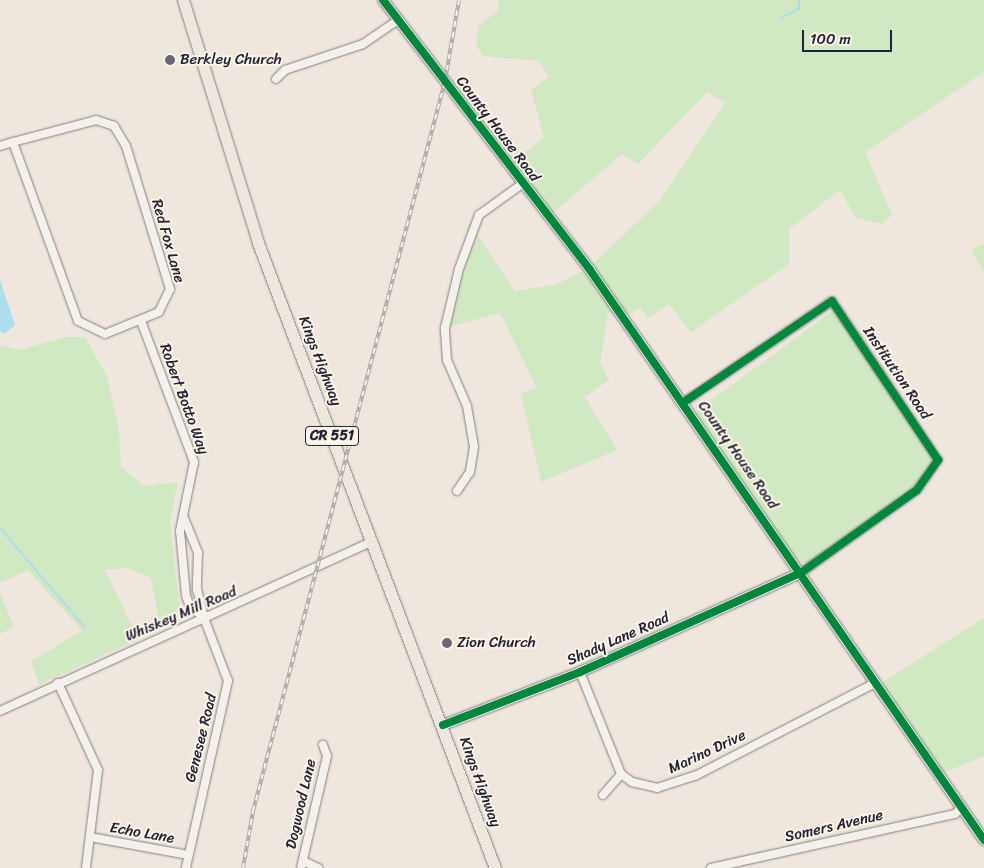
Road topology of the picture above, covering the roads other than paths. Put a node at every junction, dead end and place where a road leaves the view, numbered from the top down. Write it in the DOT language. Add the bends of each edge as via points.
graph roads {
  1 [pos="183,0"];
  2 [pos="383,0"];
  3 [pos="398,20"];
  4 [pos="276,79"];
  5 [pos="13,142"];
  6 [pos="0,146"];
  7 [pos="522,184"];
  8 [pos="141,321"];
  9 [pos="684,402"];
  10 [pos="458,492"];
  11 [pos="184,518"];
  12 [pos="373,541"];
  13 [pos="802,572"];
  14 [pos="204,618"];
  15 [pos="580,672"];
  16 [pos="58,683"];
  17 [pos="875,683"];
  18 [pos="0,711"];
  19 [pos="443,725"];
  20 [pos="323,745"];
  21 [pos="621,774"];
  22 [pos="603,795"];
  23 [pos="961,808"];
  24 [pos="90,837"];
  25 [pos="984,840"];
  26 [pos="188,856"];
  27 [pos="302,865"];
  28 [pos="86,868"];
  29 [pos="186,868"];
  30 [pos="318,868"];
  31 [pos="495,868"];
  32 [pos="711,868"];
  1 -- 12 [label="main road, Kings Highway / CR 551" via="258,243"];
  2 -- 3 [label="street, County House Road"];
  3 -- 4 [label="street" via="363,44 286,70"];
  3 -- 7 [label="street, County House Road"];
  5 -- 6 [label="street, Red Fox Lane"];
  5 -- 8 [label="street, Red Fox Lane" via="78,321 105,334"];
  5 -- 8 [label="street, Red Fox Lane" via="96,120 119,130 170,289 159,312"];
  7 -- 9 [label="street, County House Road"];
  7 -- 10 [label="street" via="479,215 459,269 445,328 447,360 467,406 474,447 470,472"];
  8 -- 11 [label="street, Robert Botto Way" via="194,462"];
  9 -- 13 [label="street, County House Road"];
  9 -- 13 [label="street, Institution Road" via="832,301 938,460 916,490"];
  11 -- 14 [label="street" via="198,554 197,589"];
  11 -- 14 [label="street, Robert Botto Way" via="180,531 186,596 190,606"];
  12 -- 14 [label="street, Whiskey Mill Road"];
  12 -- 19 [label="main road, Kings Highway / CR 551"];
  13 -- 15 [label="street, Shady Lane Road"];
  13 -- 17 [label="street, County House Road"];
  14 -- 16 [label="street, Whiskey Mill Road"];
  14 -- 26 [label="street, Genesee Road" via="227,670 228,686"];
  15 -- 19 [label="street, Shady Lane Road"];
  15 -- 21 [label="street"];
  16 -- 18 [label="street, Whiskey Mill Road"];
  16 -- 24 [label="street" via="98,770"];
  17 -- 21 [label="street, Marino Drive" via="688,778 648,787"];
  17 -- 23 [label="street, County House Road"];
  19 -- 31 [label="main road, Kings Highway / CR 551"];
  20 -- 27 [label="street, Dogwood Lane" via="327,756"];
  21 -- 22 [label="street"];
  23 -- 25 [label="street, County House Road"];
  23 -- 32 [label="street, Somers Avenue" via="955,814"];
  24 -- 26 [label="street, Echo Lane"];
  24 -- 28 [label="street"];
  26 -- 29 [label="street, Genesee Road"];
  27 -- 30 [label="street"];
}
